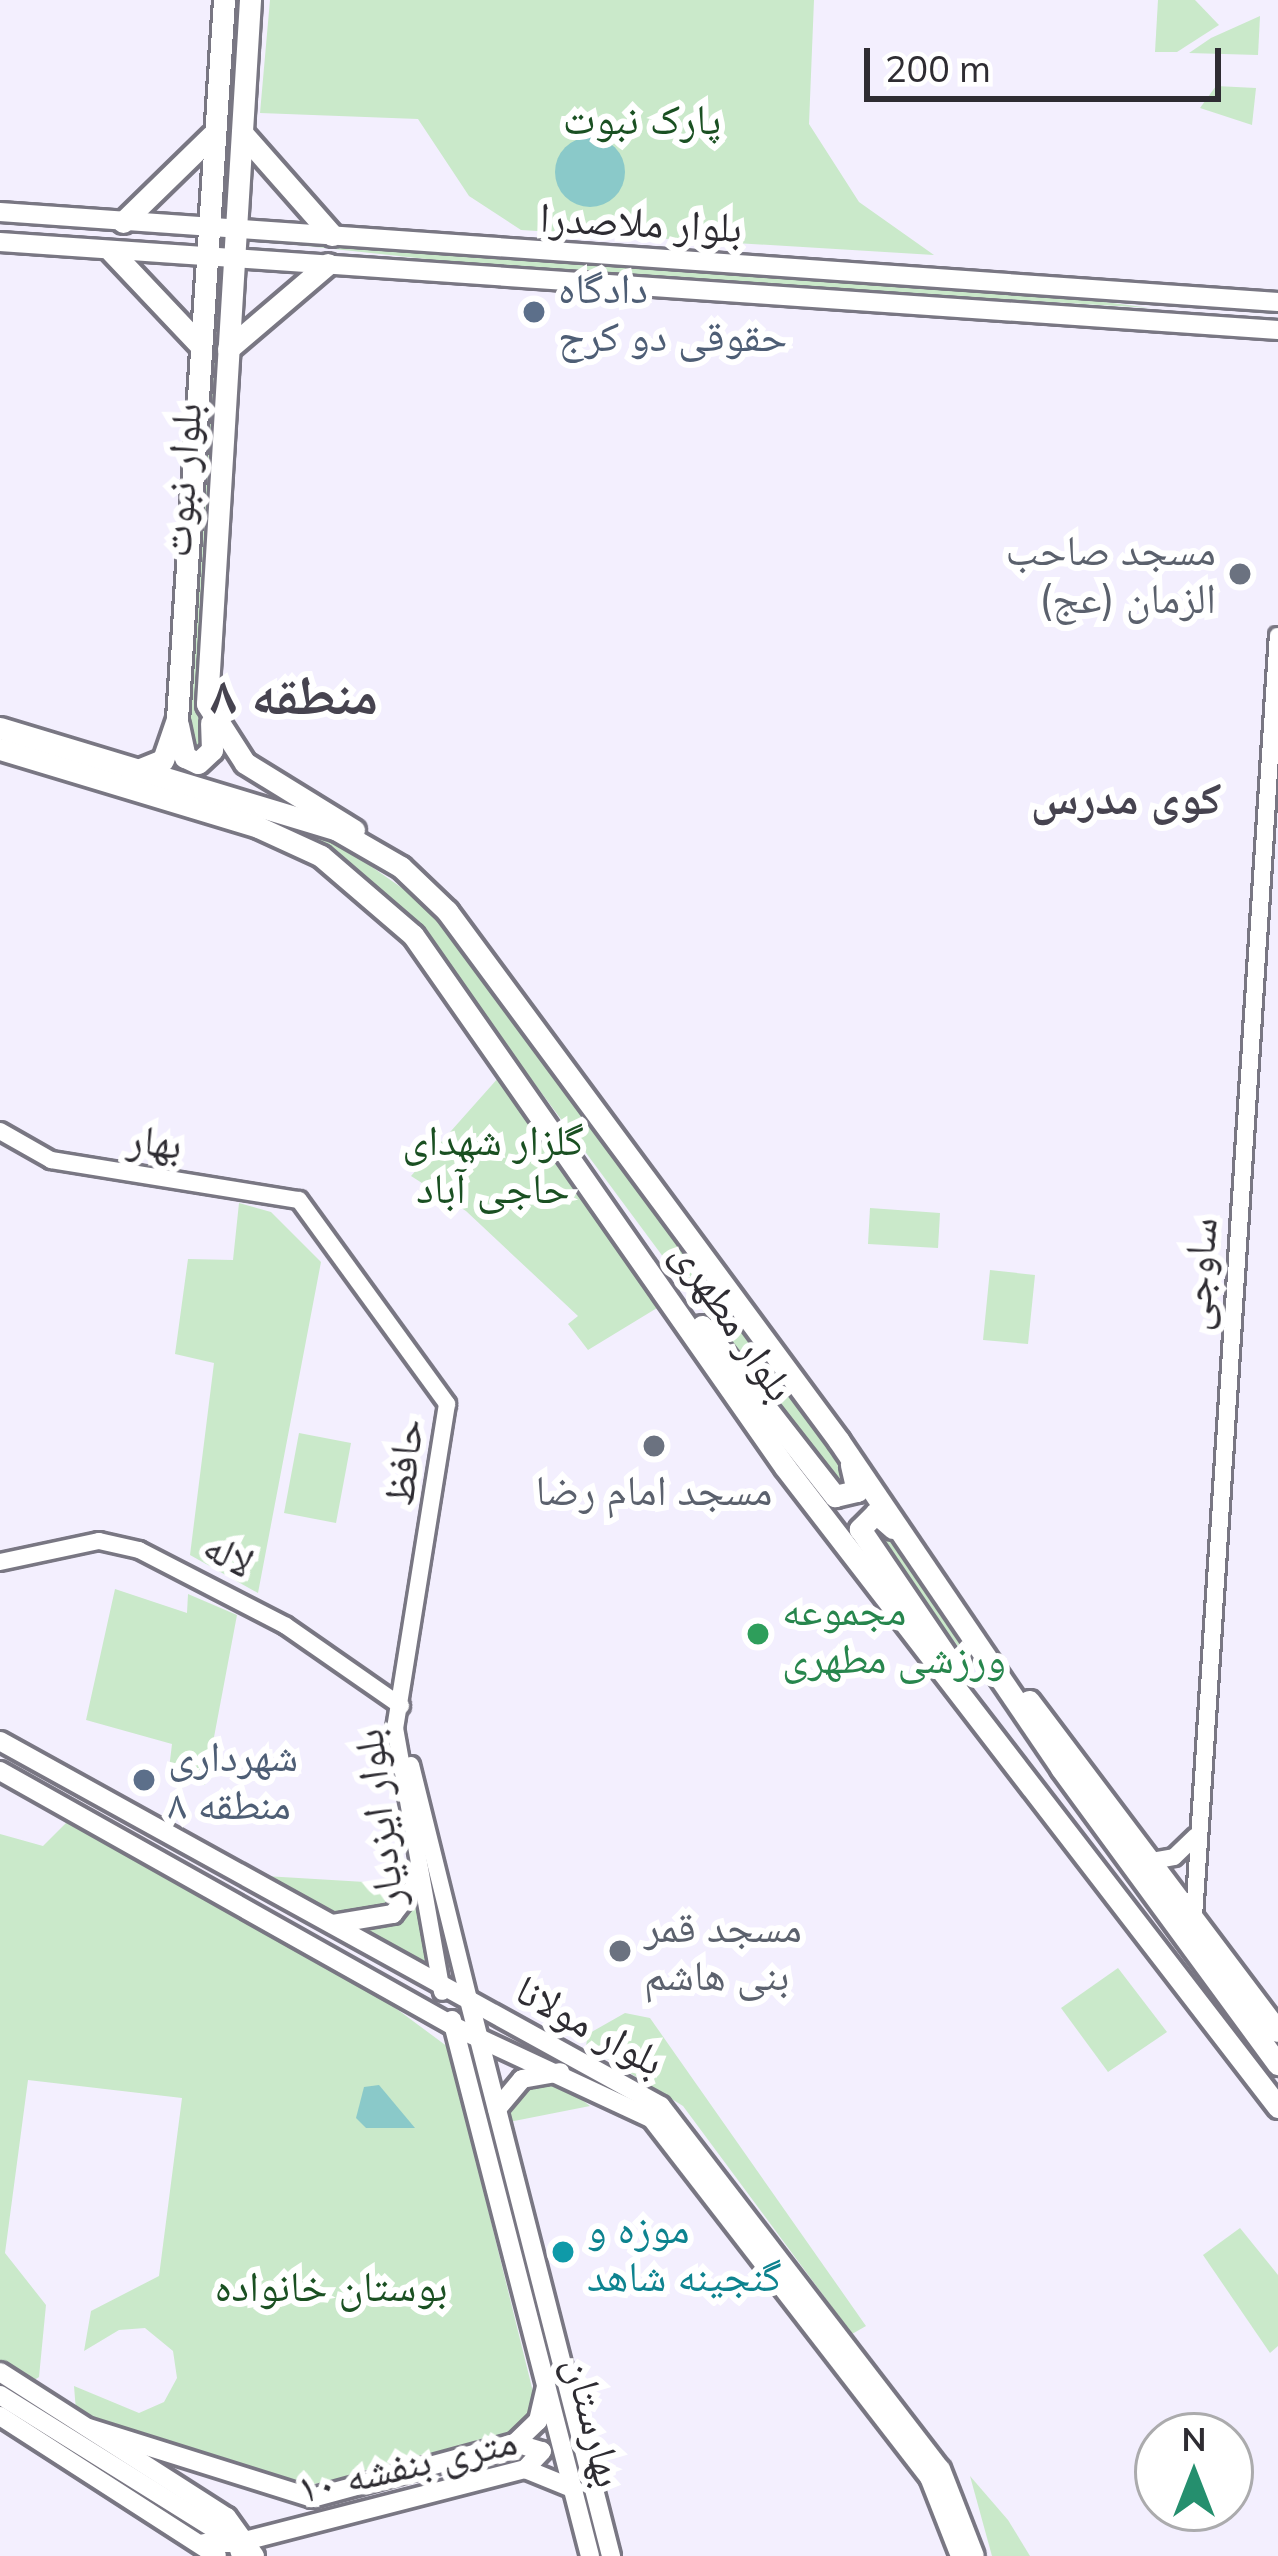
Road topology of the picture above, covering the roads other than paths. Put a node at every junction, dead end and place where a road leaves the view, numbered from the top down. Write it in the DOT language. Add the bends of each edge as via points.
graph roads {
  1 [pos="224,0"];
  2 [pos="250,0"];
  3 [pos="242,133"];
  4 [pos="212,134"];
  5 [pos="238,203"];
  6 [pos="0,212"];
  7 [pos="207,215"];
  8 [pos="123,222"];
  9 [pos="236,227"];
  10 [pos="332,235"];
  11 [pos="0,242"];
  12 [pos="111,251"];
  13 [pos="328,264"];
  14 [pos="203,266"];
  15 [pos="233,267"];
  16 [pos="1172,296"];
  17 [pos="1278,302"];
  18 [pos="1170,322"];
  19 [pos="1278,330"];
  20 [pos="199,343"];
  21 [pos="228,349"];
  22 [pos="1278,636"];
  23 [pos="177,719"];
  24 [pos="212,720"];
  25 [pos="0,728"];
  26 [pos="0,749"];
  27 [pos="133,772"];
  28 [pos="401,867"];
  29 [pos="4,1133"];
  30 [pos="298,1200"];
  31 [pos="682,1312"];
  32 [pos="839,1442"];
  33 [pos="921,1560"];
  34 [pos="0,1562"];
  35 [pos="997,1673"];
  36 [pos="401,1706"];
  37 [pos="0,1741"];
  38 [pos="1003,1749"];
  39 [pos="0,1771"];
  40 [pos="1196,1836"];
  41 [pos="1152,1861"];
  42 [pos="418,1882"];
  43 [pos="282,1898"];
  44 [pos="1193,1916"];
  45 [pos="270,1922"];
  46 [pos="329,1924"];
  47 [pos="318,1949"];
  48 [pos="442,1993"];
  49 [pos="469,2000"];
  50 [pos="455,2027"];
  51 [pos="1278,2031"];
  52 [pos="482,2038"];
  53 [pos="1278,2064"];
  54 [pos="562,2072"];
  55 [pos="1274,2104"];
  56 [pos="497,2109"];
  57 [pos="0,2372"];
  58 [pos="548,2375"];
  59 [pos="0,2395"];
  60 [pos="0,2416"];
  61 [pos="88,2428"];
  62 [pos="515,2443"];
  63 [pos="525,2469"];
  64 [pos="575,2490"];
  65 [pos="245,2548"];
  66 [pos="211,2550"];
  67 [pos="590,2556"];
  68 [pos="610,2556"];
  69 [pos="960,2556"];
  70 [pos="974,2556"];
  1 -- 4 [label="main road, بلوار نبوت"];
  2 -- 3 [label="main road, بلوار نبوت"];
  3 -- 5 [label="main road, بلوار نبوت"];
  3 -- 10 [label="main road"];
  4 -- 7 [label="main road, بلوار نبوت"];
  4 -- 8 [label="main road"];
  5 -- 7 [label="main road" via="224,216"];
  5 -- 9 [label="main road, بلوار نبوت"];
  6 -- 8 [label="main road, بلوار ملاصدرا"];
  7 -- 8 [label="main road, بلوار ملاصدرا"];
  7 -- 9 [label="main road, بلوار ملاصدرا"];
  7 -- 14 [label="main road, بلوار نبوت"];
  9 -- 10 [label="main road, بلوار ملاصدرا"];
  9 -- 15 [label="main road, بلوار نبوت"];
  10 -- 16 [label="main road, بلوار ملاصدرا"];
  11 -- 12 [label="main road"];
  12 -- 14 [label="main road"];
  12 -- 20 [label="main road"];
  13 -- 15 [label="main road, بلوار ملاصدرا"];
  13 -- 18 [label="main road, بلوار ملاصدرا"];
  13 -- 21 [label="main road"];
  14 -- 15 [label="main road"];
  14 -- 20 [label="main road, بلوار نبوت"];
  15 -- 21 [label="main road, بلوار نبوت"];
  16 -- 17 [label="main road, بلوار ملاصدرا"];
  16 -- 18 [label="main road"];
  18 -- 19 [label="main road, بلوار ملاصدرا"];
  20 -- 23 [label="main road, بلوار نبوت"];
  21 -- 24 [label="main road, بلوار نبوت" via="205,689"];
  22 -- 40 [label="street, ساوجی"];
  23 -- 24 [label="main road" via="185,757 199,763 212,750"];
  23 -- 27 [label="main road" via="164,760"];
  24 -- 28 [label="main road" via="244,764"];
  25 -- 27 [label="main road, بلوار مطهری"];
  26 -- 31 [label="main road, بلوار مطهری" via="258,827 362,886 430,955"];
  27 -- 28 [label="main road, بلوار مطهری" via="337,830"];
  28 -- 32 [label="main road, بلوار مطهری" via="513,994"];
  29 -- 30 [label="street, بهار" via="50,1160"];
  30 -- 36 [label="street, حافظ" via="449,1410"];
  31 -- 32 [label="main road" via="713,1333 835,1496 851,1497 857,1484"];
  31 -- 38 [label="main road, بلوار مطهری" via="785,1467"];
  32 -- 33 [label="main road, بلوار مطهری"];
  33 -- 35 [label="main road, بلوار مطهری"];
  33 -- 38 [label="main road" via="883,1515 863,1520 864,1538"];
  34 -- 36 [label="street, لاله" via="99,1541 139,1550 286,1626"];
  35 -- 41 [label="main road" via="1050,1724"];
  35 -- 53 [label="main road, بلوار مطهری"];
  36 -- 42 [label="street, بلوار ایزدیار" via="395,1728"];
  36 -- 49 [label="street, بلوار ایزدیار"];
  37 -- 43 [label="main road, بلوار مولانا"];
  38 -- 55 [label="main road, بلوار مطهری"];
  39 -- 45 [label="main road, بلوار مولانا"];
  40 -- 41 [label="street" via="1174,1857"];
  40 -- 44 [label="street, ساوجی"];
  41 -- 44 [label="main road"];
  42 -- 46 [label="main road" via="393,1914"];
  42 -- 48 [label="street, بلوار ایزدیار"];
  43 -- 45 [label="main road" via="287,1920"];
  43 -- 46 [label="main road, بلوار مولانا"];
  44 -- 51 [label="main road"];
  45 -- 47 [label="main road, بلوار مولانا"];
  46 -- 47 [label="main road" via="315,1931"];
  46 -- 48 [label="main road, بلوار مولانا"];
  47 -- 50 [label="main road, بلوار مولانا"];
  48 -- 49 [label="main road, بلوار مولانا"];
  48 -- 50 [label="main road, بهارستان"];
  49 -- 52 [label="main road, بهارستان"];
  49 -- 70 [label="main road, بلوار مولانا" via="662,2106 697,2142 941,2469"];
  50 -- 52 [label="main road, بلوار مولانا"];
  50 -- 58 [label="main road, بهارستان"];
  52 -- 54 [label="main road, بلوار مولانا"];
  52 -- 56 [label="main road, بهارستان"];
  54 -- 56 [label="main road" via="522,2079"];
  54 -- 69 [label="main road, بلوار مولانا" via="652,2119 684,2152 929,2476"];
  56 -- 68 [label="main road, بهارستان"];
  57 -- 61 [label="main road"];
  58 -- 62 [label="main road, ۱۰ متری بنفشه" via="538,2421"];
  58 -- 64 [label="main road, بهارستان"];
  59 -- 65 [label="main road"];
  60 -- 66 [label="main road"];
  61 -- 62 [label="main road, ۱۰ متری بنفشه" via="313,2498"];
  61 -- 65 [label="main road"];
  62 -- 63 [label="main road" via="542,2451"];
  63 -- 64 [label="main road, ۱۰ متری بنفشه" via="556,2474"];
  63 -- 65 [label="main road, ۱۰ متری بنفشه"];
  64 -- 67 [label="main road, بهارستان"];
  65 -- 66 [label="main road, ۱۰ متری بنفشه"];
}
